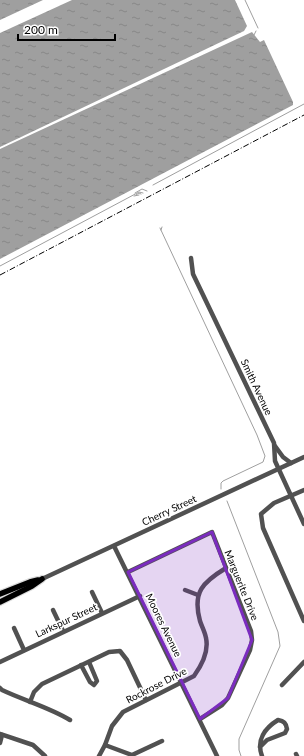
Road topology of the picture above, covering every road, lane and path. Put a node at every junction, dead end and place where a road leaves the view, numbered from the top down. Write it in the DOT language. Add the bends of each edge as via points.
graph roads {
  1 [pos="192,258"];
  2 [pos="275,446"];
  3 [pos="304,457"];
  4 [pos="291,463"];
  5 [pos="279,470"];
  6 [pos="304,490"];
  7 [pos="291,496"];
  8 [pos="304,524"];
  9 [pos="114,546"];
  10 [pos="226,568"];
  11 [pos="128,572"];
  12 [pos="42,579"];
  13 [pos="185,590"];
  14 [pos="92,592"];
  15 [pos="0,594"];
  16 [pos="198,595"];
  17 [pos="140,596"];
  18 [pos="0,602"];
  19 [pos="53,610"];
  20 [pos="102,613"];
  21 [pos="304,620"];
  22 [pos="14,628"];
  23 [pos="63,631"];
  24 [pos="24,650"];
  25 [pos="0,662"];
  26 [pos="89,662"];
  27 [pos="304,662"];
  28 [pos="81,665"];
  29 [pos="182,682"];
  30 [pos="282,686"];
  31 [pos="1,691"];
  32 [pos="146,700"];
  33 [pos="30,702"];
  34 [pos="200,719"];
  35 [pos="70,720"];
  36 [pos="1,734"];
  37 [pos="162,741"];
  38 [pos="0,743"];
  39 [pos="106,745"];
  40 [pos="260,747"];
  41 [pos="44,756"];
  42 [pos="99,756"];
  43 [pos="217,756"];
  44 [pos="262,756"];
  1 -- 2 [label="street, Smith Avenue" via="193,274"];
  2 -- 4 [label="street" via="282,457"];
  2 -- 5 [label="street, Smith Avenue" via="275,461"];
  3 -- 4 [label="street, Cherry Street"];
  4 -- 5 [label="street, Cherry Street"];
  5 -- 7 [label="street, Smith Avenue"];
  5 -- 9 [label="street, Cherry Street"];
  6 -- 7 [label="street"];
  7 -- 8 [label="street, Smith Avenue"];
  7 -- 21 [label="street" via="274,503 261,514 263,528"];
  9 -- 11 [label="street, Moores Avenue"];
  9 -- 12 [label="street, Cherry Street"];
  10 -- 11 [label="street, Marguerite Drive" via="212,532"];
  10 -- 16 [label="street" via="211,577"];
  10 -- 34 [label="street, Marguerite Drive" via="251,631 252,640 228,698"];
  11 -- 17 [label="street, Moores Avenue"];
  12 -- 15 [label="main road, Cherry Street"];
  12 -- 18 [label="main road, Cherry Street"];
  13 -- 16 [label="street"];
  14 -- 20 [label="street"];
  16 -- 29 [label="street, Rockrose Drive" via="197,608 206,639 206,652 194,676"];
  17 -- 20 [label="street, Larkspur Street"];
  17 -- 29 [label="street, Moores Avenue"];
  19 -- 23 [label="street"];
  20 -- 23 [label="street, Larkspur Street"];
  22 -- 24 [label="street"];
  23 -- 24 [label="street, Larkspur Street"];
  24 -- 25 [label="street, Larkspur Street"];
  26 -- 28 [label="street"];
  26 -- 28 [label="street" via="97,681 94,685"];
  26 -- 32 [label="street" via="109,652 120,651"];
  27 -- 30 [label="street"];
  28 -- 33 [label="street" via="42,684 34,692"];
  29 -- 32 [label="street, Rockrose Drive"];
  29 -- 34 [label="street, Moores Avenue"];
  31 -- 33 [label="street"];
  32 -- 39 [label="street, Rockrose Drive" via="123,712 112,726"];
  33 -- 35 [label="street"];
  34 -- 43 [label="street, Moores Avenue"];
  36 -- 38 [label="street"];
  36 -- 41 [label="street" via="33,745"];
  37 -- 39 [label="street" via="132,755"];
  39 -- 42 [label="street, Rockrose Drive"];
  40 -- 40 [label="street" via="267,740 285,733 287,729 283,720 278,720 262,734"];
  40 -- 44 [label="street"];
}
